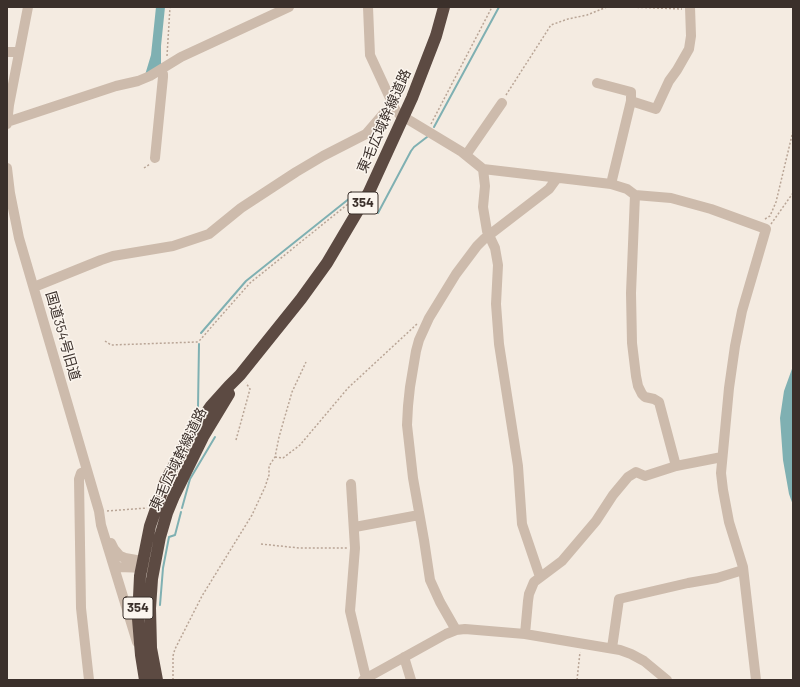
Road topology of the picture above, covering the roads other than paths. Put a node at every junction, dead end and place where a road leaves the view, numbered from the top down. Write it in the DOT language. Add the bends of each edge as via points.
graph roads {
  1 [pos="28,7"];
  2 [pos="289,7"];
  3 [pos="368,7"];
  4 [pos="444,7"];
  5 [pos="690,8"];
  6 [pos="7,52"];
  7 [pos="19,52"];
  8 [pos="164,68"];
  9 [pos="597,83"];
  10 [pos="631,101"];
  11 [pos="502,103"];
  12 [pos="395,109"];
  13 [pos="404,118"];
  14 [pos="7,123"];
  15 [pos="466,156"];
  16 [pos="156,158"];
  17 [pos="7,168"];
  18 [pos="483,169"];
  19 [pos="557,178"];
  20 [pos="611,184"];
  21 [pos="8,194"];
  22 [pos="635,195"];
  23 [pos="488,236"];
  24 [pos="34,287"];
  25 [pos="240,375"];
  26 [pos="722,457"];
  27 [pos="676,466"];
  28 [pos="87,471"];
  29 [pos="351,484"];
  30 [pos="99,511"];
  31 [pos="419,515"];
  32 [pos="355,527"];
  33 [pos="112,561"];
  34 [pos="142,564"];
  35 [pos="154,567"];
  36 [pos="743,570"];
  37 [pos="540,577"];
  38 [pos="456,630"];
  39 [pos="526,634"];
  40 [pos="612,648"];
  41 [pos="141,655"];
  42 [pos="404,657"];
  43 [pos="364,679"];
  44 [pos="89,680"];
  45 [pos="145,680"];
  46 [pos="157,680"];
  47 [pos="411,680"];
  48 [pos="667,680"];
  49 [pos="756,680"];
  1 -- 7 [label="street"];
  2 -- 8 [label="street" via="181,57"];
  3 -- 12 [label="street" via="370,55"];
  4 -- 13 [label="highway, 東毛広域幹線道路 / 354" via="436,36"];
  5 -- 10 [label="street" via="689,50 668,81 656,109"];
  6 -- 7 [label="street"];
  7 -- 14 [label="street"];
  8 -- 14 [label="street" via="138,81"];
  8 -- 16 [label="street"];
  9 -- 10 [label="street" via="631,92"];
  10 -- 20 [label="street"];
  11 -- 15 [label="street"];
  12 -- 13 [label="street"];
  12 -- 24 [label="street" via="385,112 366,134 296,172 241,208 209,234 173,246 107,258"];
  13 -- 15 [label="street"];
  13 -- 25 [label="highway, 東毛広域幹線道路 / 354" via="363,201 327,263"];
  15 -- 18 [label="street"];
  17 -- 21 [label="street, 国道354号旧道"];
  18 -- 19 [label="street"];
  18 -- 23 [label="street" via="483,207"];
  19 -- 20 [label="street"];
  19 -- 23 [label="street" via="548,189"];
  20 -- 22 [label="street" via="627,189"];
  21 -- 24 [label="street, 国道354号旧道"];
  22 -- 26 [label="street" via="671,198 711,209 762,228 735,346"];
  22 -- 27 [label="street" via="631,293 632,343 636,376 642,394 659,402"];
  23 -- 31 [label="street" via="456,274 429,318 416,351 407,425"];
  23 -- 37 [label="street" via="495,248 498,265 496,304 499,337 518,466 522,524"];
  24 -- 28 [label="street, 国道354号旧道"];
  25 -- 34 [label="highway, 東毛広域幹線道路 / 354" via="211,406 175,461 155,507"];
  25 -- 35 [label="highway, 東毛広域幹線道路 / 354" via="203,437 169,507"];
  26 -- 27 [label="street"];
  26 -- 36 [label="street" via="724,496"];
  27 -- 37 [label="street" via="645,476 636,472 628,477 562,562"];
  28 -- 30 [label="street, 国道354号旧道"];
  28 -- 44 [label="street" via="80,473 79,479 81,608"];
  29 -- 32 [label="street"];
  30 -- 33 [label="street, 国道354号旧道"];
  30 -- 34 [label="street, 国道354号旧道" via="116,552"];
  31 -- 32 [label="street"];
  31 -- 38 [label="street" via="430,580"];
  32 -- 43 [label="street" via="350,611"];
  33 -- 34 [label="street, 国道354号旧道" via="118,567"];
  33 -- 41 [label="street"];
  34 -- 35 [label="street, 国道354号旧道"];
  34 -- 41 [label="highway, 東毛広域幹線道路 / 354" via="138,619"];
  35 -- 46 [label="highway, 東毛広域幹線道路 / 354" via="150,619 152,659"];
  36 -- 40 [label="street" via="619,600"];
  36 -- 49 [label="street"];
  37 -- 39 [label="street" via="534,582 529,594"];
  38 -- 39 [label="street" via="477,629"];
  38 -- 42 [label="street"];
  39 -- 40 [label="street"];
  40 -- 48 [label="street" via="639,657"];
  41 -- 45 [label="highway, 東毛広域幹線道路 / 354"];
  42 -- 43 [label="street"];
  42 -- 47 [label="street"];
}
